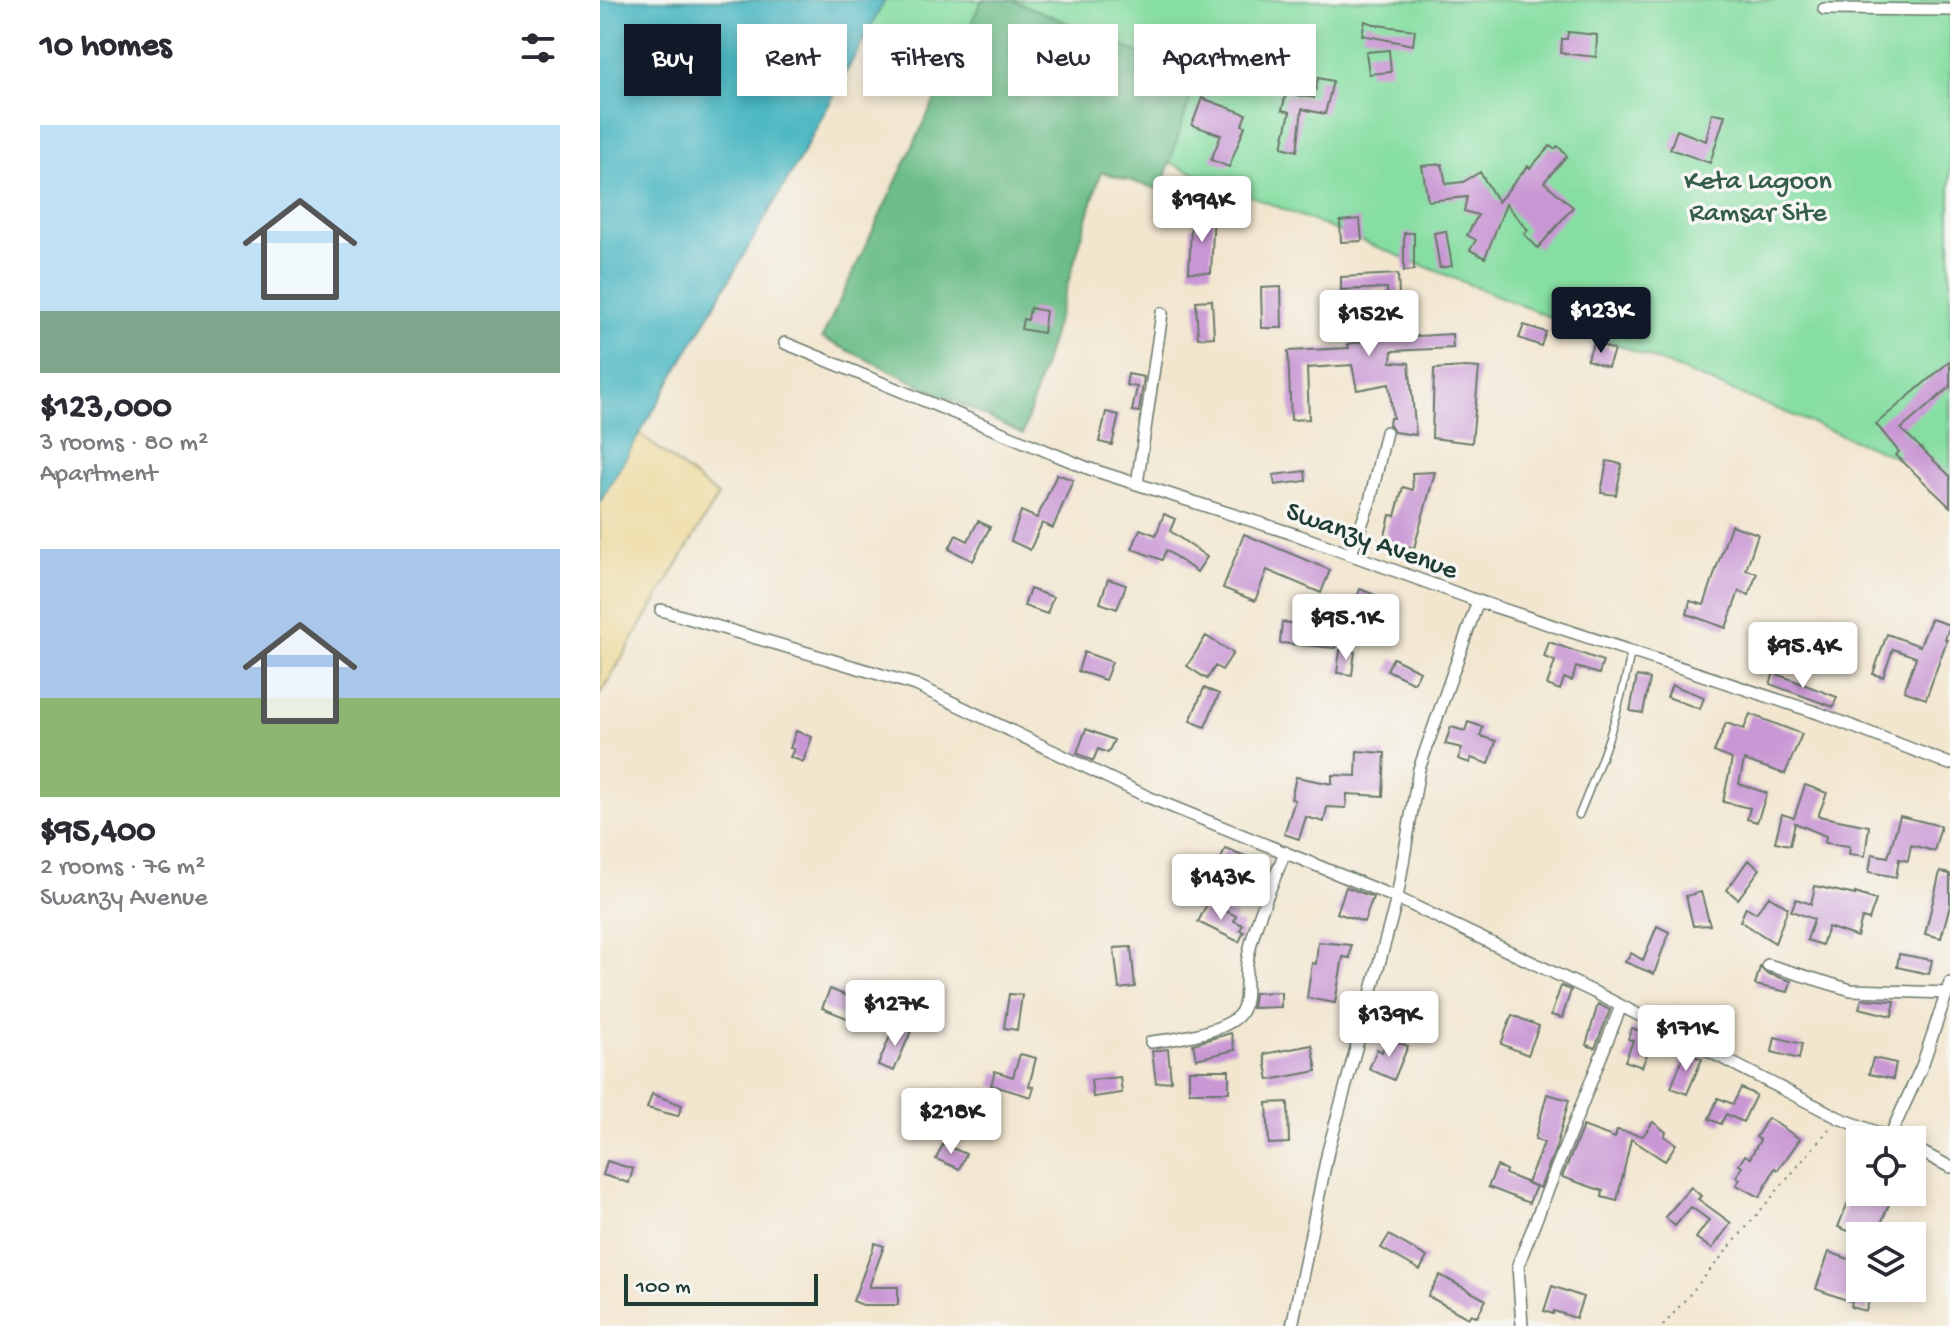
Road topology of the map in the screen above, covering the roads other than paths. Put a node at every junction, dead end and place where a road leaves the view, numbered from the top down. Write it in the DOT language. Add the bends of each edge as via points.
graph roads {
  1 [pos="1824,9"];
  2 [pos="1950,10"];
  3 [pos="1162,313"];
  4 [pos="785,343"];
  5 [pos="1386,432"];
  6 [pos="1137,484"];
  7 [pos="1351,554"];
  8 [pos="1478,601"];
  9 [pos="661,610"];
  10 [pos="1631,651"];
  11 [pos="1950,764"];
  12 [pos="1579,815"];
  13 [pos="1285,852"];
  14 [pos="1397,898"];
  15 [pos="1768,965"];
  16 [pos="1949,988"];
  17 [pos="1621,1006"];
  18 [pos="1151,1042"];
  19 [pos="1861,1126"];
  20 [pos="1899,1126"];
  21 [pos="1926,1154"];
  22 [pos="1950,1167"];
  23 [pos="1292,1326"];
  24 [pos="1522,1326"];
  1 -- 2 [label="street"];
  3 -- 6 [label="street"];
  4 -- 6 [label="street, Swanzy Avenue"];
  5 -- 7 [label="street"];
  6 -- 7 [label="street, Swanzy Avenue"];
  7 -- 8 [label="street, Swanzy Avenue"];
  8 -- 10 [label="street, Swanzy Avenue"];
  8 -- 14 [label="street" via="1419,769"];
  9 -- 13 [label="street" via="916,685 1148,797"];
  10 -- 11 [label="street, Swanzy Avenue"];
  10 -- 12 [label="lane" via="1610,740"];
  13 -- 14 [label="street"];
  13 -- 18 [label="street" via="1252,935 1244,1007 1237,1018 1193,1037"];
  14 -- 17 [label="street"];
  14 -- 23 [label="street" via="1328,1151"];
  15 -- 16 [label="street" via="1851,990"];
  16 -- 20 [label="street"];
  17 -- 19 [label="street"];
  17 -- 24 [label="street" via="1518,1265"];
  21 -- 22 [label="street"];
}
